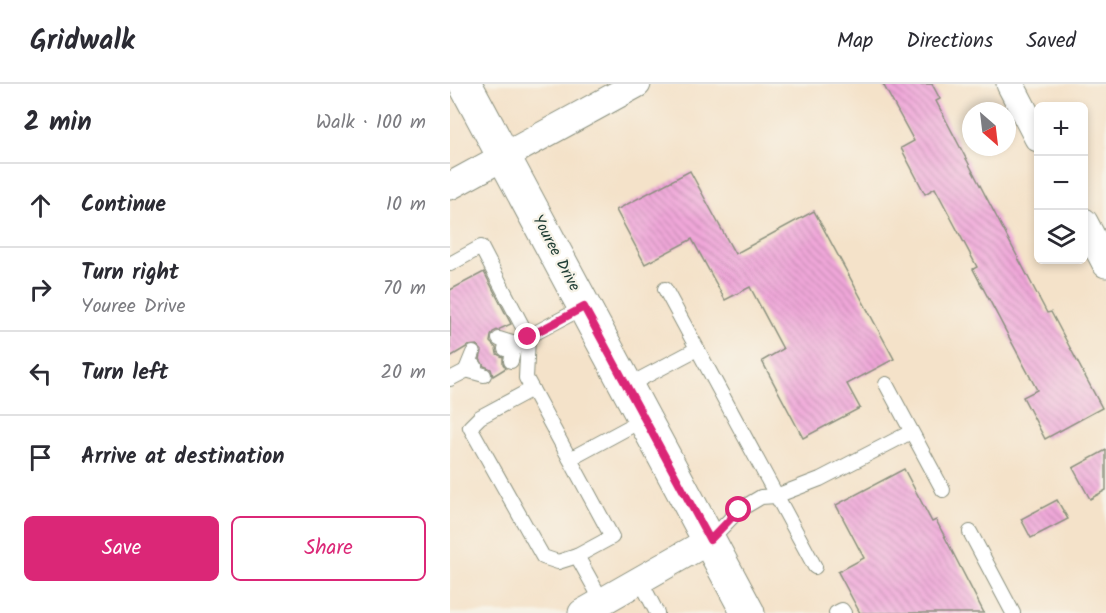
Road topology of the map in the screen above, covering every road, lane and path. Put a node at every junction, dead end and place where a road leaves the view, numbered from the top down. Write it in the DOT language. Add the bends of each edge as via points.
graph roads {
  1 [pos="465,84"];
  2 [pos="637,84"];
  3 [pos="1010,84"];
  4 [pos="1034,130"];
  5 [pos="504,157"];
  6 [pos="450,186"];
  7 [pos="1088,231"];
  8 [pos="450,264"];
  9 [pos="1106,264"];
  10 [pos="664,289"];
  11 [pos="584,307"];
  12 [pos="528,337"];
  13 [pos="508,348"];
  14 [pos="697,349"];
  15 [pos="475,365"];
  16 [pos="450,379"];
  17 [pos="886,384"];
  18 [pos="627,386"];
  19 [pos="532,388"];
  20 [pos="644,419"];
  21 [pos="911,432"];
  22 [pos="570,459"];
  23 [pos="943,490"];
  24 [pos="776,496"];
  25 [pos="970,532"];
  26 [pos="710,540"];
  27 [pos="577,556"];
  28 [pos="815,567"];
  29 [pos="640,580"];
  30 [pos="592,607"];
  31 [pos="657,613"];
  32 [pos="748,613"];
  33 [pos="836,613"];
  34 [pos="844,613"];
  35 [pos="1013,613"];
  1 -- 5 [label="main road, Youree Drive"];
  2 -- 5 [label="street"];
  3 -- 4 [label="street"];
  5 -- 6 [label="street"];
  5 -- 11 [label="main road, Youree Drive"];
  7 -- 9 [label="street"];
  8 -- 12 [label="lane" via="481,247"];
  10 -- 14 [label="lane"];
  11 -- 12 [label="lane"];
  11 -- 18 [label="main road, Youree Drive"];
  12 -- 13 [label="lane"];
  12 -- 19 [label="lane" via="526,378"];
  14 -- 18 [label="lane"];
  14 -- 24 [label="lane"];
  15 -- 16 [label="lane"];
  17 -- 21 [label="lane"];
  18 -- 20 [label="main road, Youree Drive"];
  19 -- 22 [label="lane"];
  19 -- 27 [label="lane" via="480,417 470,427 543,557 558,562"];
  20 -- 22 [label="lane"];
  20 -- 26 [label="main road, Youree Drive"];
  21 -- 23 [label="lane"];
  21 -- 24 [label="lane" via="820,480"];
  22 -- 27 [label="lane" via="612,537"];
  24 -- 26 [label="lane" via="761,497 739,510"];
  24 -- 28 [label="lane"];
  25 -- 35 [label="lane"];
  26 -- 29 [label="street"];
  26 -- 32 [label="main road, Youree Drive"];
  27 -- 30 [label="lane"];
  29 -- 30 [label="street"];
  29 -- 31 [label="lane"];
  33 -- 34 [label="lane"];
}
